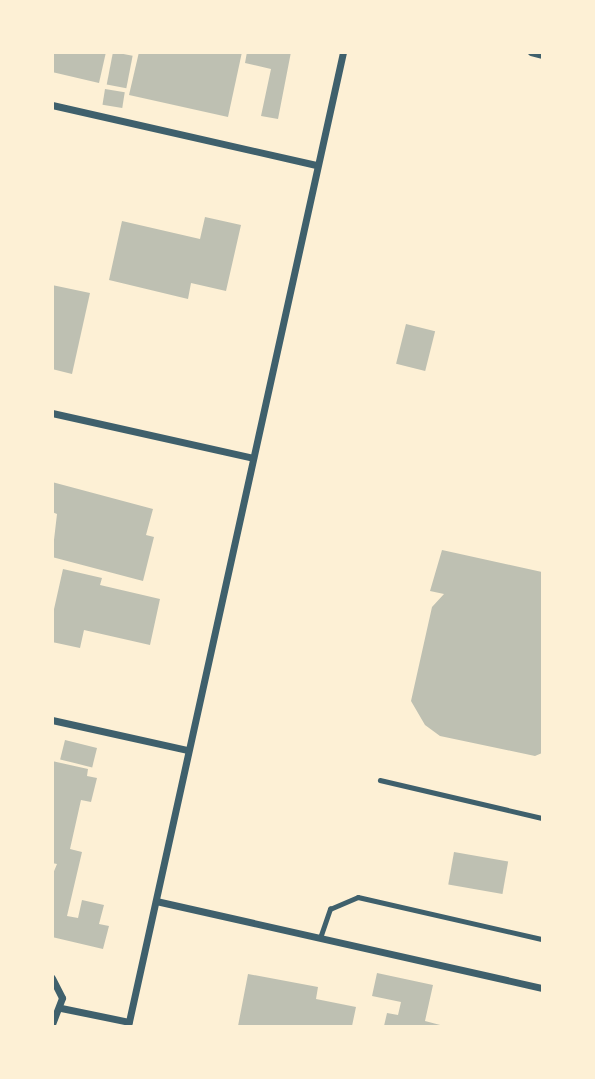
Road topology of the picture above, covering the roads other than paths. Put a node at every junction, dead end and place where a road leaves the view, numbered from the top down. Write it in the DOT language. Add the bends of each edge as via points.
graph roads {
  1 [pos="342,52"];
  2 [pos="531,52"];
  3 [pos="542,55"];
  4 [pos="52,105"];
  5 [pos="317,165"];
  6 [pos="52,413"];
  7 [pos="253,458"];
  8 [pos="52,720"];
  9 [pos="187,750"];
  10 [pos="380,780"];
  11 [pos="542,818"];
  12 [pos="156,901"];
  13 [pos="320,938"];
  14 [pos="542,939"];
  15 [pos="52,978"];
  16 [pos="542,988"];
  17 [pos="61,1008"];
  18 [pos="52,1024"];
  19 [pos="128,1024"];
  1 -- 5 [label="street"];
  2 -- 3 [label="street"];
  4 -- 5 [label="street"];
  5 -- 7 [label="street"];
  6 -- 7 [label="street"];
  7 -- 9 [label="street"];
  8 -- 9 [label="street"];
  9 -- 12 [label="street"];
  10 -- 11 [label="lane"];
  12 -- 13 [label="street"];
  12 -- 19 [label="street"];
  13 -- 14 [label="lane" via="330,909 358,897"];
  13 -- 16 [label="street"];
  15 -- 17 [label="street" via="60,989"];
  17 -- 18 [label="street"];
  17 -- 19 [label="street"];
}
